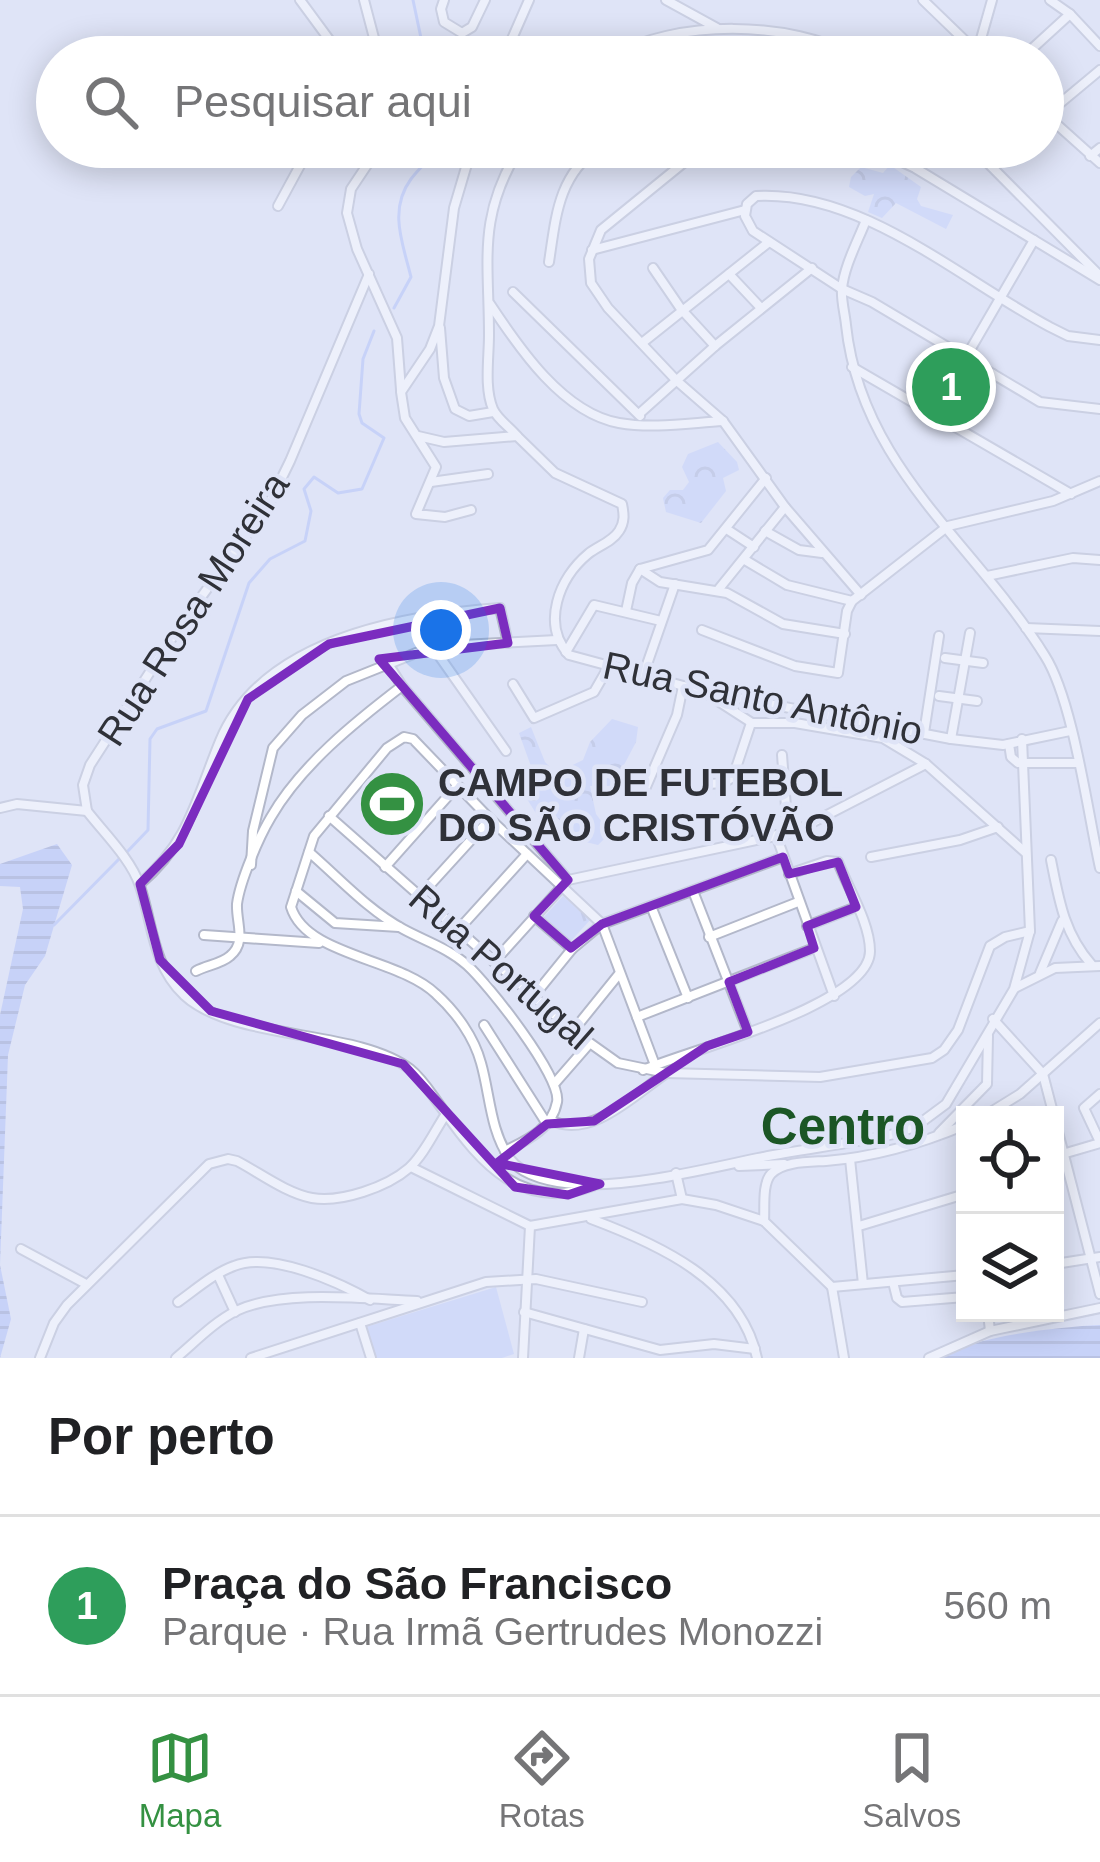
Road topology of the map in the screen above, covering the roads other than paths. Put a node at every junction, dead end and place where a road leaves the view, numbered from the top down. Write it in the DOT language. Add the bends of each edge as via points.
graph roads {
  1 [pos="300,0"];
  2 [pos="364,0"];
  3 [pos="444,0"];
  4 [pos="485,0"];
  5 [pos="529,0"];
  6 [pos="666,0"];
  7 [pos="923,0"];
  8 [pos="992,0"];
  9 [pos="1050,0"];
  10 [pos="1070,14"];
  11 [pos="718,29"];
  12 [pos="327,36"];
  13 [pos="373,36"];
  14 [pos="513,36"];
  15 [pos="669,36"];
  16 [pos="808,36"];
  17 [pos="960,36"];
  18 [pos="983,36"];
  19 [pos="1046,36"];
  20 [pos="1100,46"];
  21 [pos="1100,70"];
  22 [pos="1064,98"];
  23 [pos="1064,131"];
  24 [pos="1100,148"];
  25 [pos="1090,156"];
  26 [pos="1100,164"];
  27 [pos="299,168"];
  28 [pos="365,168"];
  29 [pos="466,168"];
  30 [pos="510,168"];
  31 [pos="576,168"];
  32 [pos="676,168"];
  33 [pos="915,168"];
  34 [pos="993,168"];
  35 [pos="278,206"];
  36 [pos="746,210"];
  37 [pos="866,220"];
  38 [pos="1034,240"];
  39 [pos="769,242"];
  40 [pos="592,250"];
  41 [pos="549,262"];
  42 [pos="653,268"];
  43 [pos="812,268"];
  44 [pos="368,274"];
  45 [pos="729,274"];
  46 [pos="1100,278"];
  47 [pos="842,289"];
  48 [pos="513,292"];
  49 [pos="999,300"];
  50 [pos="489,303"];
  51 [pos="761,308"];
  52 [pos="681,309"];
  53 [pos="439,326"];
  54 [pos="1100,340"];
  55 [pos="642,343"];
  56 [pos="715,346"];
  57 [pos="946,347"];
  58 [pos="966,357"];
  59 [pos="852,368"];
  60 [pos="993,374"];
  61 [pos="677,381"];
  62 [pos="401,392"];
  63 [pos="914,401"];
  64 [pos="1100,410"];
  65 [pos="493,412"];
  66 [pos="638,414"];
  67 [pos="723,421"];
  68 [pos="649,426"];
  69 [pos="955,426"];
  70 [pos="418,436"];
  71 [pos="517,436"];
  72 [pos="488,474"];
  73 [pos="766,478"];
  74 [pos="1100,481"];
  75 [pos="431,482"];
  76 [pos="1072,495"];
  77 [pos="785,507"];
  78 [pos="471,510"];
  79 [pos="949,526"];
  80 [pos="728,530"];
  81 [pos="765,531"];
  82 [pos="754,547"];
  83 [pos="822,553"];
  84 [pos="745,560"];
  85 [pos="1100,560"];
  86 [pos="640,568"];
  87 [pos="987,576"];
  88 [pos="675,584"];
  89 [pos="717,590"];
  90 [pos="856,598"];
  91 [pos="626,611"];
  92 [pos="661,622"];
  93 [pos="1025,628"];
  94 [pos="702,630"];
  95 [pos="1100,631"];
  96 [pos="970,633"];
  97 [pos="845,634"];
  98 [pos="939,636"];
  99 [pos="557,640"];
  100 [pos="508,643"];
  101 [pos="434,650"];
  102 [pos="565,652"];
  103 [pos="945,658"];
  104 [pos="387,662"];
  105 [pos="964,662"];
  106 [pos="983,664"];
  107 [pos="609,666"];
  108 [pos="644,674"];
  109 [pos="513,684"];
  110 [pos="402,686"];
  111 [pos="683,686"];
  112 [pos="702,691"];
  113 [pos="734,696"];
  114 [pos="939,696"];
  115 [pos="959,698"];
  116 [pos="977,701"];
  117 [pos="728,708"];
  118 [pos="751,722"];
  119 [pos="1070,731"];
  120 [pos="924,733"];
  121 [pos="951,739"];
  122 [pos="1022,739"];
  123 [pos="1010,744"];
  124 [pos="506,751"];
  125 [pos="782,755"];
  126 [pos="1022,763"];
  127 [pos="1077,763"];
  128 [pos="926,764"];
  129 [pos="708,784"];
  130 [pos="457,786"];
  131 [pos="646,787"];
  132 [pos="0,808"];
  133 [pos="87,811"];
  134 [pos="328,816"];
  135 [pos="490,819"];
  136 [pos="998,827"];
  137 [pos="788,833"];
  138 [pos="776,836"];
  139 [pos="309,852"];
  140 [pos="527,854"];
  141 [pos="1027,854"];
  142 [pos="783,856"];
  143 [pos="871,857"];
  144 [pos="1051,860"];
  145 [pos="251,865"];
  146 [pos="385,867"];
  147 [pos="1100,868"];
  148 [pos="789,874"];
  149 [pos="138,880"];
  150 [pos="564,882"];
  151 [pos="296,891"];
  152 [pos="693,891"];
  153 [pos="419,897"];
  154 [pos="798,902"];
  155 [pos="651,906"];
  156 [pos="856,907"];
  157 [pos="535,916"];
  158 [pos="1063,920"];
  159 [pos="602,924"];
  160 [pos="807,926"];
  161 [pos="400,927"];
  162 [pos="459,929"];
  163 [pos="1030,931"];
  164 [pos="204,934"];
  165 [pos="710,937"];
  166 [pos="240,938"];
  167 [pos="327,943"];
  168 [pos="814,948"];
  169 [pos="572,949"];
  170 [pos="494,962"];
  171 [pos="1095,965"];
  172 [pos="196,971"];
  173 [pos="620,973"];
  174 [pos="1039,974"];
  175 [pos="729,982"];
  176 [pos="1014,988"];
  177 [pos="834,996"];
  178 [pos="533,997"];
  179 [pos="688,998"];
  180 [pos="636,1017"];
  181 [pos="993,1018"];
  182 [pos="1100,1023"];
  183 [pos="484,1025"];
  184 [pos="573,1030"];
  185 [pos="748,1032"];
  186 [pos="988,1032"];
  187 [pos="589,1044"];
  188 [pos="655,1065"];
  189 [pos="641,1070"];
  190 [pos="666,1073"];
  191 [pos="1043,1074"];
  192 [pos="555,1083"];
  193 [pos="1100,1094"];
  194 [pos="999,1106"];
  195 [pos="446,1114"];
  196 [pos="548,1122"];
  197 [pos="956,1129"];
  198 [pos="934,1138"];
  199 [pos="1100,1143"];
  200 [pos="505,1150"];
  201 [pos="1067,1158"];
  202 [pos="850,1159"];
  203 [pos="1064,1160"];
  204 [pos="794,1164"];
  205 [pos="411,1167"];
  206 [pos="720,1167"];
  207 [pos="676,1173"];
  208 [pos="600,1184"];
  209 [pos="956,1197"];
  210 [pos="682,1199"];
  211 [pos="586,1217"];
  212 [pos="764,1221"];
  213 [pos="530,1226"];
  214 [pos="859,1226"];
  215 [pos="22,1249"];
  216 [pos="1096,1257"];
  217 [pos="1064,1262"];
  218 [pos="218,1274"];
  219 [pos="956,1276"];
  220 [pos="526,1279"];
  221 [pos="893,1282"];
  222 [pos="86,1284"];
  223 [pos="863,1284"];
  224 [pos="832,1287"];
  225 [pos="1100,1294"];
  226 [pos="956,1299"];
  227 [pos="372,1300"];
  228 [pos="424,1301"];
  229 [pos="178,1302"];
  230 [pos="642,1302"];
  231 [pos="1100,1308"];
  232 [pos="235,1312"];
  233 [pos="524,1312"];
  234 [pos="989,1322"];
  235 [pos="360,1323"];
  236 [pos="584,1329"];
  237 [pos="990,1330"];
  238 [pos="714,1344"];
  239 [pos="646,1347"];
  240 [pos="756,1356"];
  241 [pos="40,1358"];
  242 [pos="176,1358"];
  243 [pos="251,1358"];
  244 [pos="369,1358"];
  245 [pos="521,1358"];
  246 [pos="579,1358"];
  247 [pos="644,1358"];
  248 [pos="706,1358"];
  249 [pos="844,1358"];
  250 [pos="929,1358"];
  1 -- 12 [label="street"];
  2 -- 13 [label="street"];
  3 -- 4 [label="street" via="444,22 462,33"];
  5 -- 14 [label="street"];
  6 -- 11 [label="street"];
  7 -- 17 [label="street"];
  8 -- 18 [label="street"];
  9 -- 10 [label="street"];
  10 -- 19 [label="street"];
  10 -- 20 [label="street"];
  11 -- 15 [label="street"];
  11 -- 16 [label="street"];
  21 -- 22 [label="street"];
  23 -- 25 [label="street"];
  24 -- 25 [label="street"];
  25 -- 26 [label="street"];
  27 -- 35 [label="street"];
  28 -- 44 [label="street" via="347,213"];
  29 -- 53 [label="street"];
  30 -- 50 [label="street" via="491,210"];
  31 -- 41 [label="street" via="559,194"];
  32 -- 40 [label="street" via="614,217"];
  33 -- 38 [label="street"];
  34 -- 46 [label="street"];
  36 -- 37 [label="street" via="756,196 785,196"];
  36 -- 39 [label="street" via="753,231"];
  36 -- 40 [label="street"];
  37 -- 47 [label="street"];
  37 -- 49 [label="street"];
  38 -- 46 [label="street"];
  38 -- 49 [label="street"];
  39 -- 43 [label="street"];
  39 -- 45 [label="street"];
  40 -- 55 [label="street" via="591,283"];
  42 -- 52 [label="street"];
  43 -- 47 [label="street"];
  43 -- 51 [label="street"];
  44 -- 62 [label="street" via="397,338"];
  44 -- 133 [label="street, Rua Rosa Moreira" via="268,506 90,765"];
  45 -- 51 [label="street"];
  45 -- 52 [label="street"];
  47 -- 57 [label="street"];
  47 -- 59 [label="street"];
  48 -- 66 [label="street"];
  49 -- 54 [label="street" via="1068,335"];
  49 -- 58 [label="street"];
  50 -- 65 [label="street"];
  50 -- 68 [label="street" via="567,398 618,423"];
  51 -- 56 [label="street"];
  52 -- 55 [label="street"];
  52 -- 56 [label="street"];
  53 -- 62 [label="street"];
  53 -- 65 [label="street" via="455,409"];
  55 -- 61 [label="street"];
  56 -- 61 [label="street"];
  57 -- 58 [label="street"];
  57 -- 63 [label="street"];
  58 -- 60 [label="street"];
  59 -- 63 [label="street"];
  59 -- 79 [label="street" via="888,453"];
  60 -- 64 [label="street" via="1040,402"];
  60 -- 69 [label="street"];
  61 -- 66 [label="street"];
  61 -- 67 [label="street"];
  62 -- 70 [label="street"];
  63 -- 69 [label="street"];
  65 -- 71 [label="street"];
  66 -- 68 [label="street"];
  67 -- 68 [label="street"];
  67 -- 73 [label="street"];
  69 -- 76 [label="street"];
  70 -- 71 [label="street"];
  70 -- 75 [label="street" via="436,464"];
  71 -- 99 [label="street, Rua Santo Antônio" via="555,473 615,497 624,510 617,534 577,565 561,590"];
  72 -- 75 [label="street"];
  73 -- 77 [label="street"];
  73 -- 80 [label="street"];
  74 -- 76 [label="street"];
  75 -- 78 [label="street" via="416,514"];
  76 -- 79 [label="street"];
  77 -- 81 [label="street"];
  77 -- 83 [label="street"];
  79 -- 87 [label="street"];
  79 -- 90 [label="street"];
  80 -- 82 [label="street"];
  80 -- 86 [label="street" via="703,554"];
  81 -- 82 [label="street"];
  81 -- 83 [label="street"];
  82 -- 84 [label="street"];
  83 -- 90 [label="street"];
  84 -- 89 [label="street"];
  84 -- 90 [label="street" via="787,585"];
  85 -- 87 [label="street"];
  86 -- 88 [label="street"];
  86 -- 91 [label="street"];
  87 -- 93 [label="street"];
  88 -- 89 [label="street"];
  88 -- 92 [label="street"];
  89 -- 97 [label="street" via="783,624"];
  90 -- 97 [label="street"];
  91 -- 92 [label="street"];
  91 -- 102 [label="street" via="594,605"];
  92 -- 108 [label="street"];
  93 -- 95 [label="street"];
  93 -- 119 [label="street" via="1052,670"];
  94 -- 97 [label="street" via="795,666 838,673"];
  96 -- 105 [label="street"];
  98 -- 120 [label="street"];
  99 -- 100 [label="street"];
  99 -- 102 [label="street, Rua Santo Antônio"];
  100 -- 101 [label="street"];
  100 -- 149 [label="street" via="500,608 474,610 350,637 279,670 225,731 172,854"];
  101 -- 104 [label="street"];
  101 -- 124 [label="street"];
  102 -- 107 [label="street, Rua Santo Antônio"];
  103 -- 105 [label="street"];
  104 -- 110 [label="street"];
  104 -- 145 [label="street" via="346,681 283,736 266,766"];
  105 -- 106 [label="street"];
  105 -- 115 [label="street"];
  107 -- 108 [label="street, Rua Santo Antônio"];
  107 -- 109 [label="street" via="594,692 534,718"];
  108 -- 111 [label="street, Rua Santo Antônio"];
  110 -- 145 [label="street" via="299,778"];
  110 -- 150 [label="street"];
  111 -- 112 [label="street, Rua Santo Antônio"];
  111 -- 131 [label="street"];
  112 -- 113 [label="street, Rua Santo Antônio"];
  112 -- 117 [label="street"];
  113 -- 117 [label="street"];
  113 -- 120 [label="street, Rua Santo Antônio"];
  114 -- 115 [label="street"];
  115 -- 116 [label="street"];
  115 -- 121 [label="street"];
  117 -- 118 [label="street"];
  118 -- 128 [label="street" via="883,738"];
  118 -- 129 [label="street" via="733,777"];
  119 -- 122 [label="street"];
  119 -- 127 [label="street"];
  120 -- 121 [label="street, Rua Santo Antônio"];
  121 -- 123 [label="street, Rua Santo Antônio"];
  122 -- 123 [label="street"];
  122 -- 126 [label="street"];
  123 -- 126 [label="street" via="1012,760"];
  125 -- 137 [label="street"];
  126 -- 127 [label="street"];
  126 -- 141 [label="street"];
  127 -- 147 [label="street"];
  128 -- 136 [label="street"];
  128 -- 137 [label="street"];
  130 -- 134 [label="street" via="401,737"];
  130 -- 135 [label="street"];
  130 -- 146 [label="street"];
  132 -- 133 [label="street"];
  133 -- 149 [label="street"];
  134 -- 139 [label="street"];
  134 -- 146 [label="street, Rua Portugal"];
  135 -- 140 [label="street"];
  135 -- 153 [label="street"];
  136 -- 141 [label="street"];
  136 -- 143 [label="street"];
  137 -- 138 [label="street"];
  138 -- 142 [label="street"];
  138 -- 150 [label="street"];
  139 -- 151 [label="street"];
  139 -- 161 [label="street"];
  140 -- 150 [label="street"];
  140 -- 162 [label="street"];
  141 -- 163 [label="street"];
  142 -- 148 [label="street"];
  142 -- 152 [label="street"];
  144 -- 158 [label="street"];
  145 -- 166 [label="street" via="238,902"];
  146 -- 153 [label="street, Rua Portugal"];
  148 -- 154 [label="street"];
  148 -- 156 [label="street" via="836,861"];
  149 -- 195 [label="street" via="160,960 194,1003 390,1057 412,1070"];
  150 -- 157 [label="street"];
  150 -- 159 [label="street"];
  151 -- 161 [label="street" via="335,923"];
  151 -- 167 [label="street" via="298,923"];
  152 -- 155 [label="street"];
  152 -- 165 [label="street"];
  153 -- 162 [label="street, Rua Portugal"];
  154 -- 160 [label="street"];
  154 -- 165 [label="street"];
  155 -- 159 [label="street"];
  155 -- 179 [label="street"];
  156 -- 160 [label="street"];
  156 -- 177 [label="street" via="869,959"];
  157 -- 169 [label="street"];
  157 -- 170 [label="street"];
  158 -- 171 [label="street"];
  158 -- 174 [label="street"];
  159 -- 169 [label="street"];
  159 -- 173 [label="street"];
  160 -- 168 [label="street"];
  161 -- 192 [label="street" via="468,966"];
  162 -- 170 [label="street, Rua Portugal"];
  163 -- 176 [label="street"];
  163 -- 190 [label="street, Rua Portugal" via="990,946 958,1030 932,1058 820,1077"];
  164 -- 166 [label="street"];
  165 -- 175 [label="street"];
  166 -- 167 [label="street"];
  166 -- 172 [label="street" via="229,958"];
  167 -- 200 [label="street" via="406,972 453,1012 478,1052"];
  168 -- 175 [label="street"];
  168 -- 177 [label="street"];
  169 -- 178 [label="street"];
  170 -- 178 [label="street, Rua Portugal"];
  171 -- 174 [label="street"];
  173 -- 180 [label="street"];
  173 -- 184 [label="street"];
  174 -- 176 [label="street"];
  175 -- 179 [label="street"];
  175 -- 185 [label="street"];
  176 -- 181 [label="street"];
  177 -- 185 [label="street"];
  178 -- 184 [label="street, Rua Portugal"];
  179 -- 180 [label="street"];
  180 -- 188 [label="street"];
  181 -- 186 [label="street"];
  181 -- 191 [label="street"];
  182 -- 191 [label="street"];
  183 -- 196 [label="street"];
  184 -- 187 [label="street, Rua Portugal"];
  185 -- 188 [label="street"];
  186 -- 198 [label="street" via="987,1084"];
  186 -- 206 [label="street" via="946,1104 915,1127"];
  187 -- 189 [label="street, Rua Portugal"];
  187 -- 192 [label="street"];
  188 -- 189 [label="street"];
  189 -- 190 [label="street, Rua Portugal"];
  190 -- 196 [label="street" via="594,1121 570,1128"];
  191 -- 194 [label="street"];
  191 -- 201 [label="street"];
  192 -- 196 [label="street"];
  193 -- 199 [label="street" via="1084,1108"];
  195 -- 205 [label="street"];
  195 -- 208 [label="street" via="478,1157 515,1187 568,1196"];
  196 -- 200 [label="street"];
  197 -- 198 [label="street"];
  198 -- 202 [label="street"];
  199 -- 201 [label="street"];
  200 -- 208 [label="street" via="523,1171"];
  201 -- 203 [label="street"];
  201 -- 216 [label="street"];
  202 -- 204 [label="street"];
  202 -- 214 [label="street"];
  204 -- 206 [label="street"];
  204 -- 212 [label="street" via="769,1176"];
  205 -- 213 [label="street"];
  205 -- 222 [label="street" via="369,1189 315,1199 237,1161 214,1161"];
  206 -- 207 [label="street"];
  207 -- 208 [label="street"];
  207 -- 210 [label="street"];
  209 -- 214 [label="street"];
  210 -- 211 [label="street"];
  210 -- 212 [label="street"];
  211 -- 213 [label="street"];
  211 -- 240 [label="street" via="713,1285 732,1302"];
  212 -- 224 [label="street"];
  213 -- 220 [label="street"];
  214 -- 223 [label="street"];
  215 -- 222 [label="street"];
  216 -- 217 [label="street"];
  216 -- 225 [label="street"];
  218 -- 227 [label="street" via="243,1263 277,1266 329,1278"];
  218 -- 229 [label="street"];
  218 -- 232 [label="street"];
  219 -- 221 [label="street"];
  220 -- 228 [label="street"];
  220 -- 230 [label="street"];
  220 -- 233 [label="street"];
  221 -- 223 [label="street"];
  221 -- 226 [label="street" via="902,1302"];
  222 -- 241 [label="street" via="54,1323"];
  223 -- 224 [label="street"];
  224 -- 249 [label="street"];
  227 -- 228 [label="street"];
  227 -- 232 [label="street" via="289,1300"];
  228 -- 235 [label="street"];
  231 -- 237 [label="street"];
  232 -- 242 [label="street"];
  233 -- 236 [label="street"];
  233 -- 245 [label="street"];
  234 -- 237 [label="street"];
  235 -- 243 [label="street"];
  235 -- 244 [label="street"];
  236 -- 239 [label="street"];
  236 -- 246 [label="street"];
  237 -- 250 [label="street"];
  238 -- 239 [label="street"];
  238 -- 240 [label="street"];
  238 -- 248 [label="street"];
  239 -- 247 [label="street"];
}
